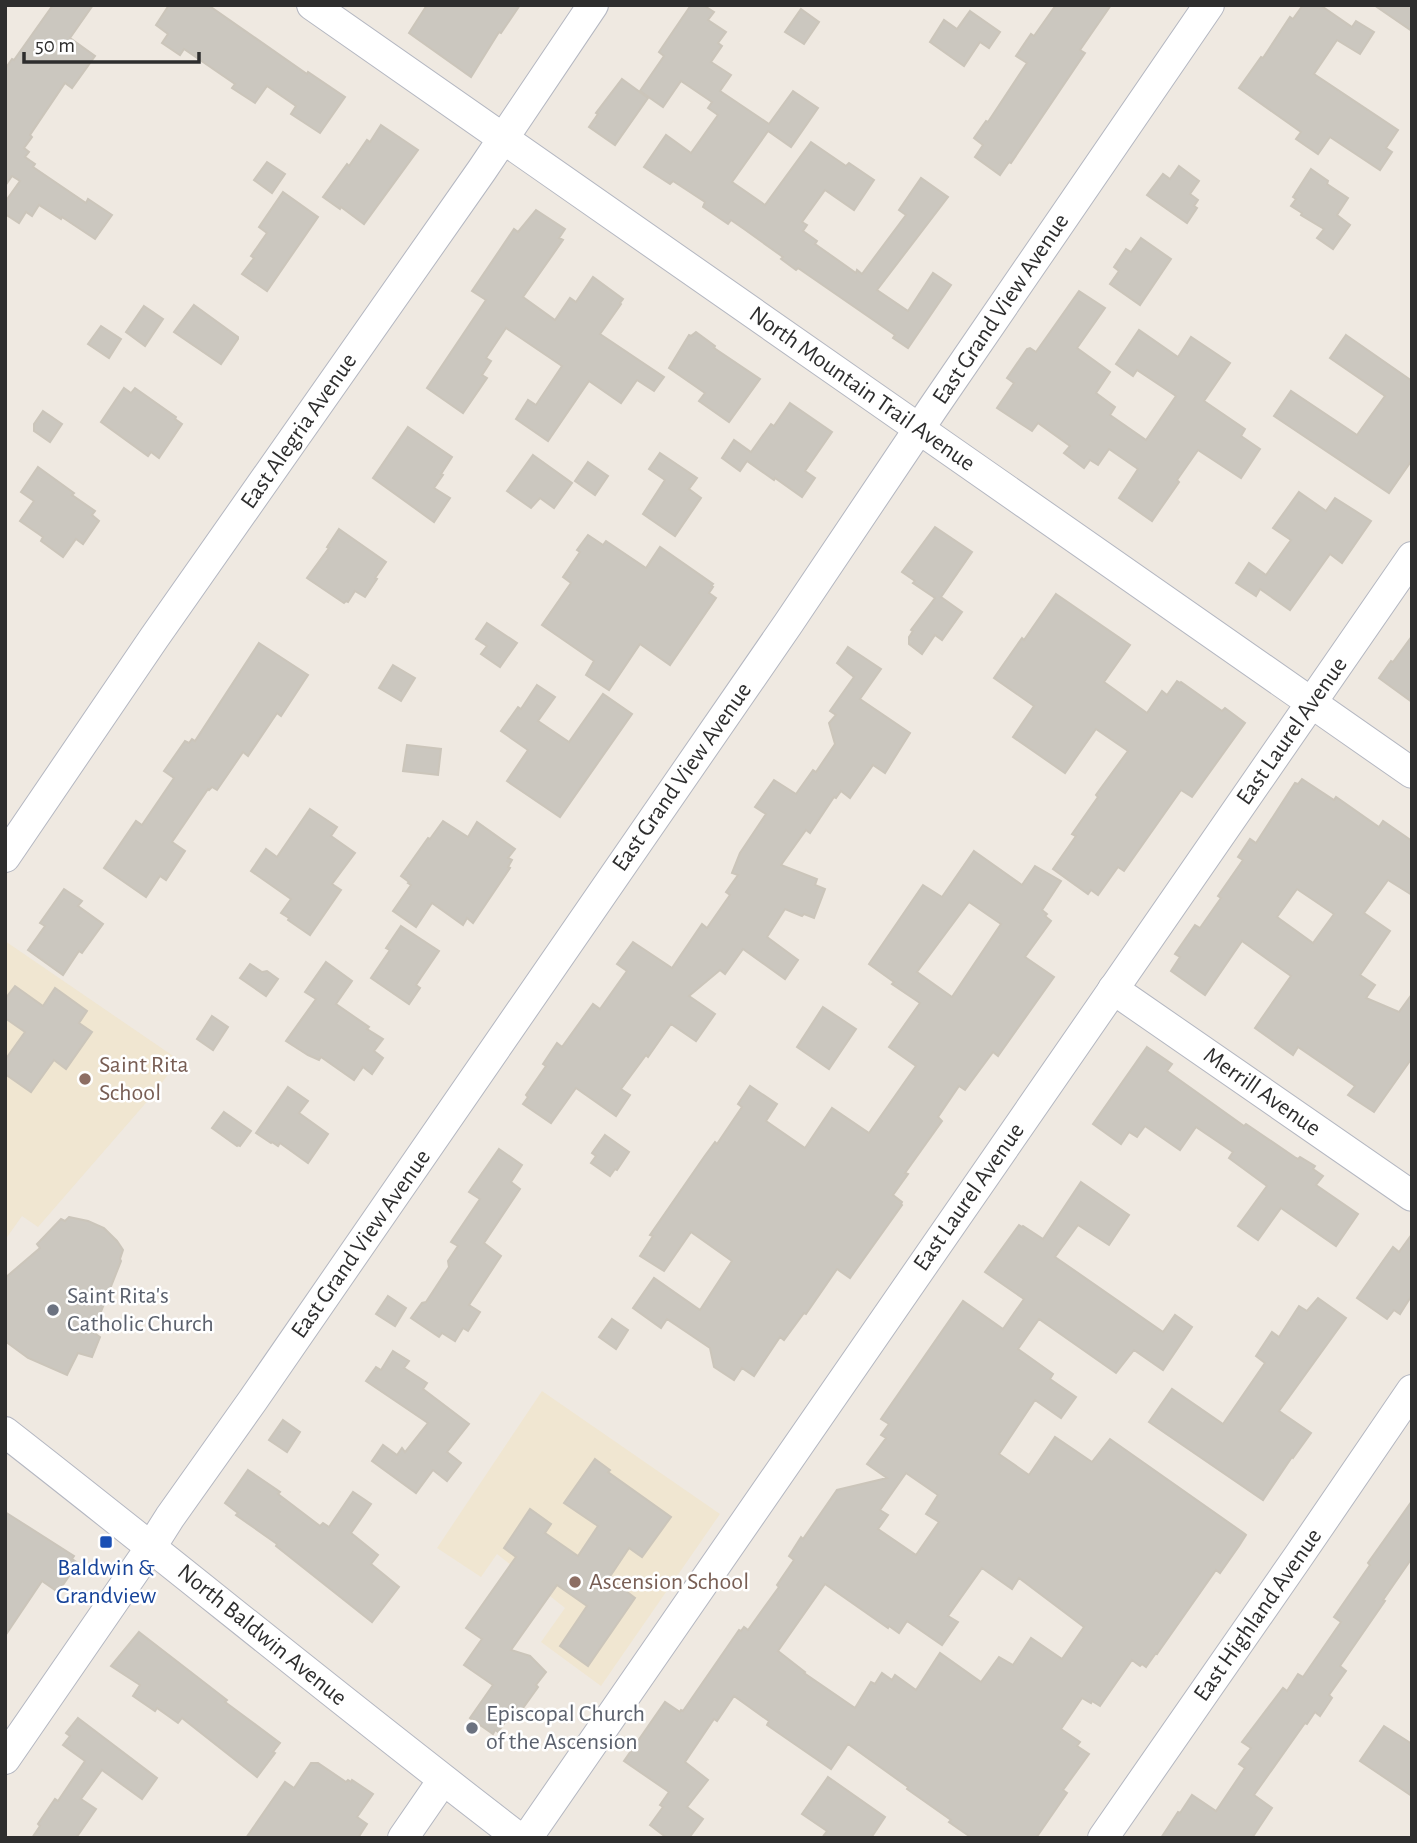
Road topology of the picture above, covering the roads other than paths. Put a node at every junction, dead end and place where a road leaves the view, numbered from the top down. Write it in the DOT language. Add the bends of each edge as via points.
graph roads {
  1 [pos="312,5"];
  2 [pos="593,5"];
  3 [pos="1209,5"];
  4 [pos="502,139"];
  5 [pos="920,428"];
  6 [pos="1412,557"];
  7 [pos="1312,702"];
  8 [pos="1412,773"];
  9 [pos="5,857"];
  10 [pos="1113,989"];
  11 [pos="1412,1196"];
  12 [pos="1412,1390"];
  13 [pos="5,1432"];
  14 [pos="151,1547"];
  15 [pos="5,1759"];
  16 [pos="443,1780"];
  17 [pos="403,1838"];
  18 [pos="519,1838"];
  19 [pos="527,1838"];
  20 [pos="1103,1838"];
  1 -- 4 [label="street, North Mountain Trail Avenue"];
  2 -- 4 [label="street, East Alegria Avenue"];
  3 -- 5 [label="street, East Grand View Avenue"];
  4 -- 5 [label="street, North Mountain Trail Avenue"];
  4 -- 9 [label="street, East Alegria Avenue"];
  5 -- 7 [label="street, North Mountain Trail Avenue"];
  5 -- 14 [label="street, East Grand View Avenue"];
  6 -- 7 [label="street, East Laurel Avenue"];
  7 -- 8 [label="street, North Mountain Trail Avenue"];
  7 -- 10 [label="street, East Laurel Avenue"];
  10 -- 11 [label="street, Merrill Avenue"];
  10 -- 19 [label="street, East Laurel Avenue"];
  12 -- 20 [label="street, East Highland Avenue"];
  13 -- 14 [label="street, North Baldwin Avenue"];
  14 -- 15 [label="street, East Grand View Avenue"];
  14 -- 16 [label="street, North Baldwin Avenue"];
  16 -- 17 [label="street"];
  16 -- 18 [label="street, North Baldwin Avenue"];
}
